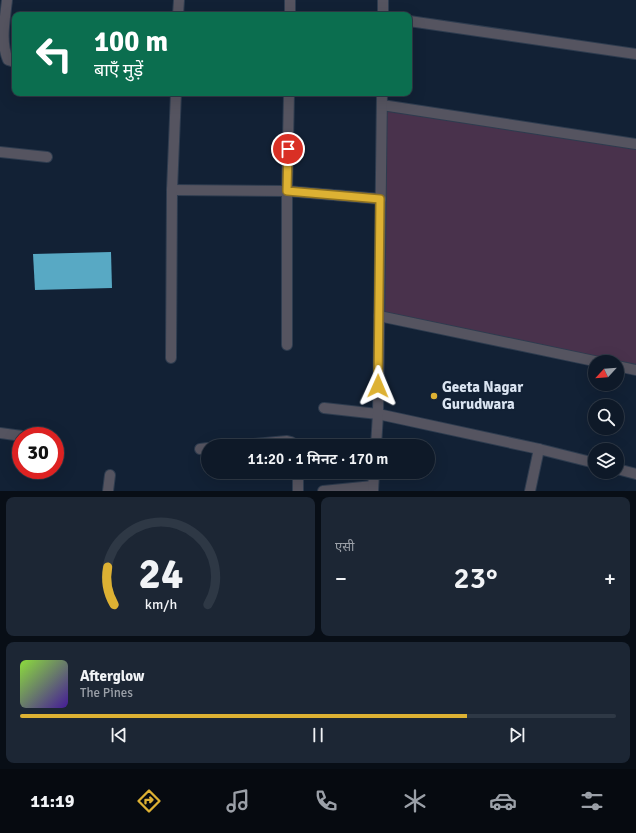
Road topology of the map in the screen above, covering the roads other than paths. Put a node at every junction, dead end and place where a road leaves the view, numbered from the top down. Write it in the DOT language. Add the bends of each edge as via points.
graph roads {
  1 [pos="7,0"];
  2 [pos="179,0"];
  3 [pos="290,0"];
  4 [pos="383,0"];
  5 [pos="178,12"];
  6 [pos="290,12"];
  7 [pos="383,12"];
  8 [pos="412,21"];
  9 [pos="636,54"];
  10 [pos="12,61"];
  11 [pos="176,96"];
  12 [pos="289,96"];
  13 [pos="382,96"];
  14 [pos="382,105"];
  15 [pos="636,144"];
  16 [pos="0,152"];
  17 [pos="47,157"];
  18 [pos="172,190"];
  19 [pos="287,191"];
  20 [pos="380,199"];
  21 [pos="379,316"];
  22 [pos="287,345"];
  23 [pos="171,358"];
  24 [pos="588,360"];
  25 [pos="624,367"];
  26 [pos="636,370"];
  27 [pos="324,408"];
  28 [pos="378,414"];
  29 [pos="0,433"];
  30 [pos="12,435"];
  31 [pos="376,439"];
  32 [pos="539,449"];
  33 [pos="588,461"];
  34 [pos="624,471"];
  35 [pos="636,474"];
  36 [pos="110,475"];
  37 [pos="298,479"];
  38 [pos="373,488"];
  39 [pos="108,491"];
  40 [pos="298,491"];
  41 [pos="323,491"];
  42 [pos="530,491"];
  1 -- 10 [label="street" via="2,42 8,60"];
  2 -- 5 [label="street"];
  3 -- 6 [label="street"];
  4 -- 7 [label="street"];
  8 -- 9 [label="street"];
  11 -- 18 [label="street"];
  12 -- 19 [label="street"];
  13 -- 14 [label="street"];
  14 -- 15 [label="street"];
  14 -- 20 [label="street"];
  16 -- 17 [label="street"];
  18 -- 19 [label="street"];
  18 -- 23 [label="street"];
  19 -- 20 [label="street"];
  19 -- 22 [label="street"];
  20 -- 21 [label="street"];
  21 -- 24 [label="street"];
  21 -- 28 [label="street"];
  25 -- 26 [label="street"];
  27 -- 28 [label="street"];
  28 -- 31 [label="street"];
  28 -- 32 [label="street"];
  29 -- 30 [label="street"];
  32 -- 33 [label="street"];
  32 -- 42 [label="street"];
  34 -- 35 [label="street"];
  36 -- 39 [label="street"];
  37 -- 40 [label="street"];
  38 -- 41 [label="street"];
}
